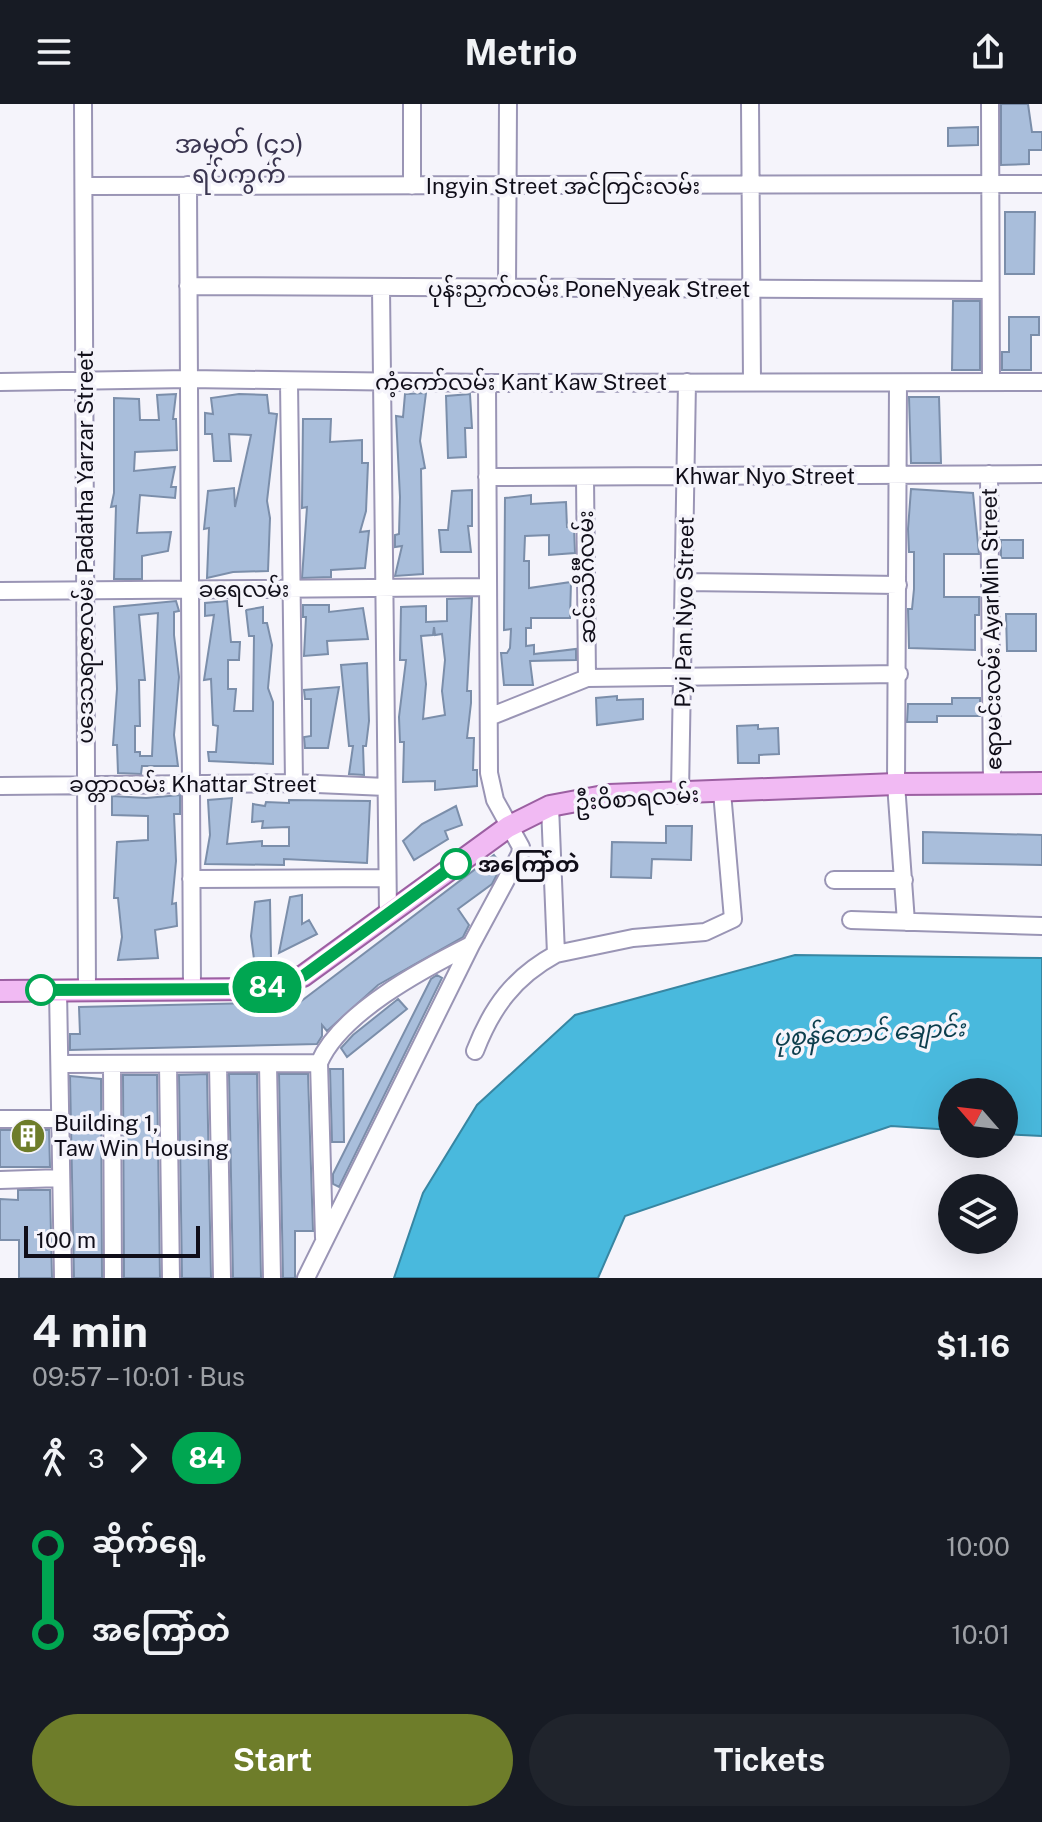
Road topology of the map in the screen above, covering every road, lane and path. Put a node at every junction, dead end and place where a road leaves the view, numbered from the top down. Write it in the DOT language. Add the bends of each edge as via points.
graph roads {
  1 [pos="83,104"];
  2 [pos="412,104"];
  3 [pos="508,104"];
  4 [pos="750,104"];
  5 [pos="990,104"];
  6 [pos="1042,184"];
  7 [pos="188,185"];
  8 [pos="750,185"];
  9 [pos="990,185"];
  10 [pos="84,186"];
  11 [pos="412,186"];
  12 [pos="507,186"];
  13 [pos="188,286"];
  14 [pos="381,288"];
  15 [pos="507,289"];
  16 [pos="990,290"];
  17 [pos="751,291"];
  18 [pos="189,379"];
  19 [pos="0,382"];
  20 [pos="84,382"];
  21 [pos="289,382"];
  22 [pos="382,382"];
  23 [pos="687,382"];
  24 [pos="752,382"];
  25 [pos="991,382"];
  26 [pos="1042,382"];
  27 [pos="487,383"];
  28 [pos="898,383"];
  29 [pos="989,474"];
  30 [pos="1042,474"];
  31 [pos="899,475"];
  32 [pos="686,476"];
  33 [pos="487,477"];
  34 [pos="585,477"];
  35 [pos="684,582"];
  36 [pos="898,585"];
  37 [pos="384,587"];
  38 [pos="488,587"];
  39 [pos="190,589"];
  40 [pos="291,589"];
  41 [pos="85,590"];
  42 [pos="0,591"];
  43 [pos="899,674"];
  44 [pos="684,676"];
  45 [pos="587,678"];
  46 [pos="489,717"];
  47 [pos="294,783"];
  48 [pos="1042,783"];
  49 [pos="86,784"];
  50 [pos="896,784"];
  51 [pos="992,784"];
  52 [pos="191,785"];
  53 [pos="0,786"];
  54 [pos="386,787"];
  55 [pos="722,792"];
  56 [pos="680,793"];
  57 [pos="550,806"];
  58 [pos="508,827"];
  59 [pos="387,878"];
  60 [pos="191,879"];
  61 [pos="834,880"];
  62 [pos="904,880"];
  63 [pos="388,914"];
  64 [pos="851,920"];
  65 [pos="906,922"];
  66 [pos="1042,926"];
  67 [pos="471,945"];
  68 [pos="556,954"];
  69 [pos="192,989"];
  70 [pos="58,990"];
  71 [pos="87,990"];
  72 [pos="0,991"];
  73 [pos="475,1051"];
  74 [pos="319,1063"];
  75 [pos="60,1064"];
  76 [pos="168,1064"];
  77 [pos="218,1064"];
  78 [pos="268,1064"];
  79 [pos="112,1065"];
  80 [pos="0,1119"];
  81 [pos="59,1119"];
  82 [pos="61,1178"];
  83 [pos="0,1180"];
  84 [pos="324,1243"];
  85 [pos="63,1278"];
  86 [pos="113,1278"];
  87 [pos="171,1278"];
  88 [pos="222,1278"];
  89 [pos="272,1278"];
  90 [pos="306,1278"];
  1 -- 10 [label="street, ပဒေသရာဇာလမ်း Padatha Yarzar Street"];
  2 -- 11 [label="street"];
  3 -- 12 [label="street"];
  4 -- 8 [label="street"];
  5 -- 9 [label="street"];
  6 -- 9 [label="street, Ingyin Street အင်ကြင်းလမ်း"];
  7 -- 10 [label="street, Ingyin Street အင်ကြင်းလမ်း"];
  7 -- 11 [label="street, Ingyin Street အင်ကြင်းလမ်း"];
  7 -- 13 [label="street"];
  8 -- 9 [label="street, Ingyin Street အင်ကြင်းလမ်း"];
  8 -- 12 [label="street, Ingyin Street အင်ကြင်းလမ်း"];
  8 -- 17 [label="street"];
  9 -- 16 [label="street"];
  10 -- 20 [label="street, ပဒေသရာဇာလမ်း Padatha Yarzar Street"];
  11 -- 12 [label="street, Ingyin Street အင်ကြင်းလမ်း"];
  12 -- 15 [label="street"];
  13 -- 14 [label="street, ပုန်းညှက်လမ်း PoneNyeak Street"];
  13 -- 18 [label="street"];
  14 -- 15 [label="street, ပုန်းညှက်လမ်း PoneNyeak Street"];
  14 -- 22 [label="street"];
  15 -- 17 [label="street, ပုန်းညှက်လမ်း PoneNyeak Street"];
  16 -- 17 [label="street, ပုန်းညှက်လမ်း PoneNyeak Street"];
  16 -- 25 [label="street"];
  17 -- 24 [label="street"];
  18 -- 20 [label="street, ကံ့ကော်လမ်း Kant Kaw Street"];
  18 -- 21 [label="street, ကံ့ကော်လမ်း Kant Kaw Street"];
  18 -- 39 [label="street"];
  19 -- 20 [label="street, ကံ့ကော်လမ်း Kant Kaw Street"];
  20 -- 41 [label="street, ပဒေသရာဇာလမ်း Padatha Yarzar Street"];
  21 -- 22 [label="street, ကံ့ကော်လမ်း Kant Kaw Street"];
  21 -- 40 [label="street"];
  22 -- 27 [label="street, ကံ့ကော်လမ်း Kant Kaw Street"];
  22 -- 37 [label="street"];
  23 -- 24 [label="street, ကံ့ကော်လမ်း Kant Kaw Street"];
  23 -- 27 [label="street, ကံ့ကော်လမ်း Kant Kaw Street"];
  23 -- 32 [label="street, Pyi Pan Nyo Street"];
  24 -- 28 [label="street, ကံ့ကော်လမ်း Kant Kaw Street"];
  25 -- 26 [label="street, ကံ့ကော်လမ်း Kant Kaw Street"];
  25 -- 28 [label="street, ကံ့ကော်လမ်း Kant Kaw Street"];
  27 -- 33 [label="street"];
  28 -- 31 [label="street"];
  29 -- 30 [label="street, Khwar Nyo Street"];
  29 -- 31 [label="street, Khwar Nyo Street"];
  29 -- 51 [label="street, ဧရာမင်းလမ်း AyarMin Street"];
  31 -- 32 [label="street, Khwar Nyo Street"];
  31 -- 36 [label="street"];
  32 -- 34 [label="street, Khwar Nyo Street"];
  32 -- 35 [label="street, Pyi Pan Nyo Street"];
  33 -- 34 [label="street, Khwar Nyo Street"];
  33 -- 38 [label="street"];
  34 -- 45 [label="street, ဆင်းသိင်္ဂီလမ်း"];
  35 -- 36 [label="street"];
  35 -- 44 [label="street, Pyi Pan Nyo Street"];
  36 -- 43 [label="street"];
  37 -- 38 [label="street, ခရေလမ်း"];
  37 -- 40 [label="street, ခရေလမ်း"];
  37 -- 54 [label="street"];
  38 -- 46 [label="street"];
  39 -- 40 [label="street, ခရေလမ်း"];
  39 -- 41 [label="street, ခရေလမ်း"];
  39 -- 52 [label="street"];
  40 -- 47 [label="street"];
  41 -- 42 [label="street, ခရေလမ်း"];
  41 -- 49 [label="street, ပဒေသရာဇာလမ်း Padatha Yarzar Street"];
  43 -- 44 [label="street"];
  43 -- 50 [label="street"];
  44 -- 45 [label="street"];
  44 -- 56 [label="street, Pyi Pan Nyo Street"];
  45 -- 46 [label="street"];
  46 -- 58 [label="street" via="489,773"];
  47 -- 52 [label="street, ခတ္တာလမ်း Khattar Street"];
  47 -- 54 [label="street, ခတ္တာလမ်း Khattar Street"];
  48 -- 51 [label="main road, ဦးဝိစာရလမ်း"];
  49 -- 52 [label="street, ခတ္တာလမ်း Khattar Street"];
  49 -- 53 [label="street, ခတ္တာလမ်း Khattar Street"];
  49 -- 71 [label="street, ပဒေသရာဇာလမ်း Padatha Yarzar Street"];
  50 -- 51 [label="main road, ဦးဝိစာရလမ်း"];
  50 -- 55 [label="main road, ဦးဝိစာရလမ်း"];
  50 -- 62 [label="street"];
  52 -- 60 [label="street"];
  54 -- 59 [label="street"];
  55 -- 56 [label="main road, ဦးဝိစာရလမ်း"];
  55 -- 68 [label="street" via="733,919 705,932 633,938"];
  56 -- 57 [label="main road, ဦးဝိစာရလမ်း" via="609,795"];
  57 -- 58 [label="main road, ဦးဝိစာရလမ်း"];
  57 -- 68 [label="street"];
  58 -- 63 [label="main road, ဦးဝိစာရလမ်း"];
  58 -- 67 [label="street" via="520,854"];
  59 -- 60 [label="street"];
  59 -- 63 [label="street"];
  60 -- 69 [label="street"];
  61 -- 62 [label="street"];
  62 -- 65 [label="street"];
  63 -- 69 [label="main road, ဦးဝိစာရလမ်း" via="303,976 261,989"];
  64 -- 65 [label="street"];
  65 -- 66 [label="street"];
  67 -- 74 [label="street" via="393,990 326,1046"];
  67 -- 84 [label="street"];
  68 -- 73 [label="street" via="511,986 489,1016"];
  69 -- 71 [label="main road, ဦးဝိစာရလမ်း"];
  70 -- 71 [label="main road, ဦးဝိစာရလမ်း"];
  70 -- 72 [label="main road, ဦးဝိစာရလမ်း"];
  70 -- 75 [label="street"];
  74 -- 78 [label="street"];
  74 -- 84 [label="street"];
  75 -- 79 [label="street"];
  75 -- 81 [label="street"];
  76 -- 77 [label="street"];
  76 -- 79 [label="street"];
  76 -- 87 [label="street"];
  77 -- 78 [label="street"];
  77 -- 88 [label="street"];
  78 -- 89 [label="street"];
  79 -- 86 [label="street"];
  80 -- 81 [label="street"];
  81 -- 82 [label="street"];
  82 -- 83 [label="street"];
  82 -- 85 [label="street"];
  84 -- 90 [label="street"];
}
